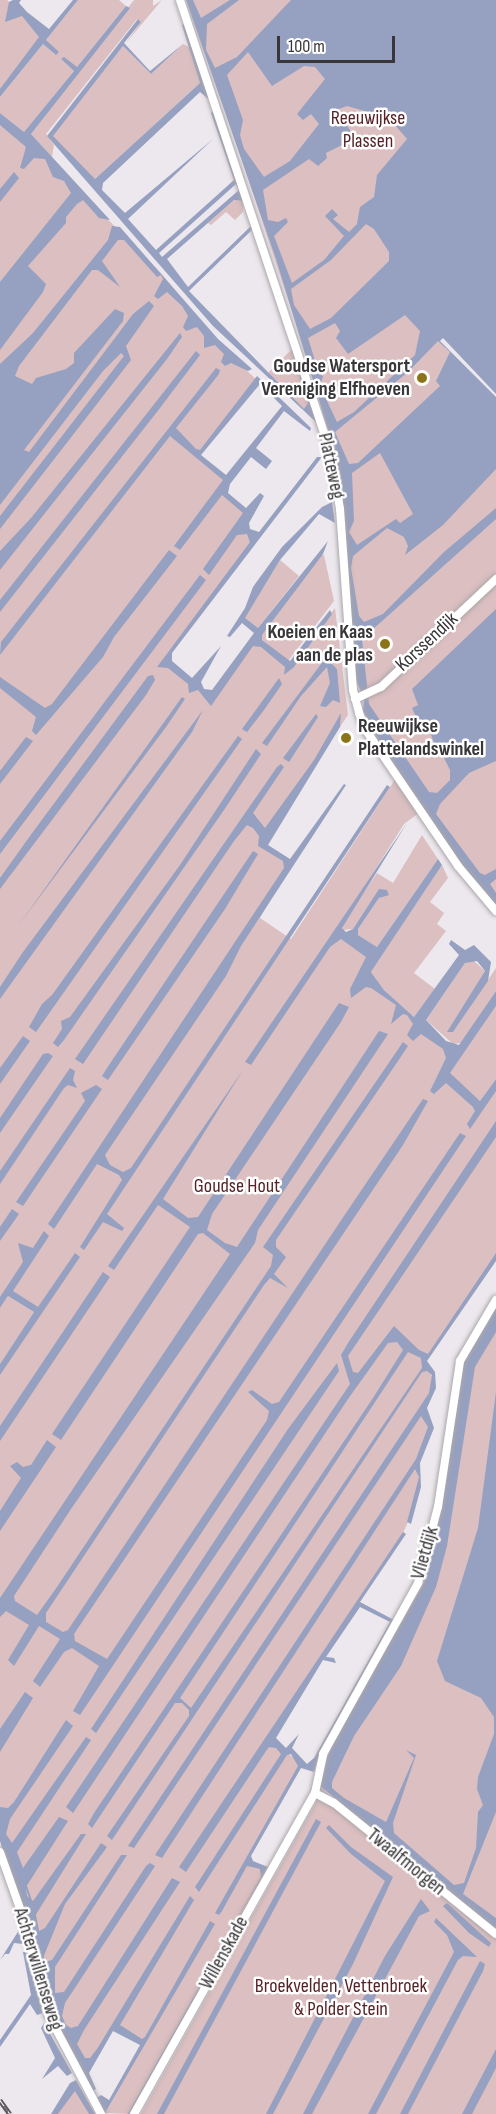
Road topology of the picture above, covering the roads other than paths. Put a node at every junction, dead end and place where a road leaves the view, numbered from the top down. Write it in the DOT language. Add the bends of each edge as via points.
graph roads {
  1 [pos="180,0"];
  2 [pos="496,579"];
  3 [pos="362,697"];
  4 [pos="496,911"];
  5 [pos="496,1300"];
  6 [pos="315,1793"];
  7 [pos="0,1852"];
  8 [pos="496,1934"];
  9 [pos="101,2114"];
  10 [pos="134,2114"];
  1 -- 3 [label="street, Platteweg" via="330,451"];
  2 -- 3 [label="street, Korssendijk"];
  3 -- 4 [label="street, Platteweg" via="365,729 459,866"];
  5 -- 6 [label="street, Vlietdijk" via="460,1361 440,1497 418,1582 323,1754"];
  6 -- 8 [label="street, Twaalfmorgen" via="334,1803"];
  6 -- 10 [label="street, Willenskade"];
  7 -- 9 [label="street, Achterwillenseweg" via="23,1917 49,2016"];
}
